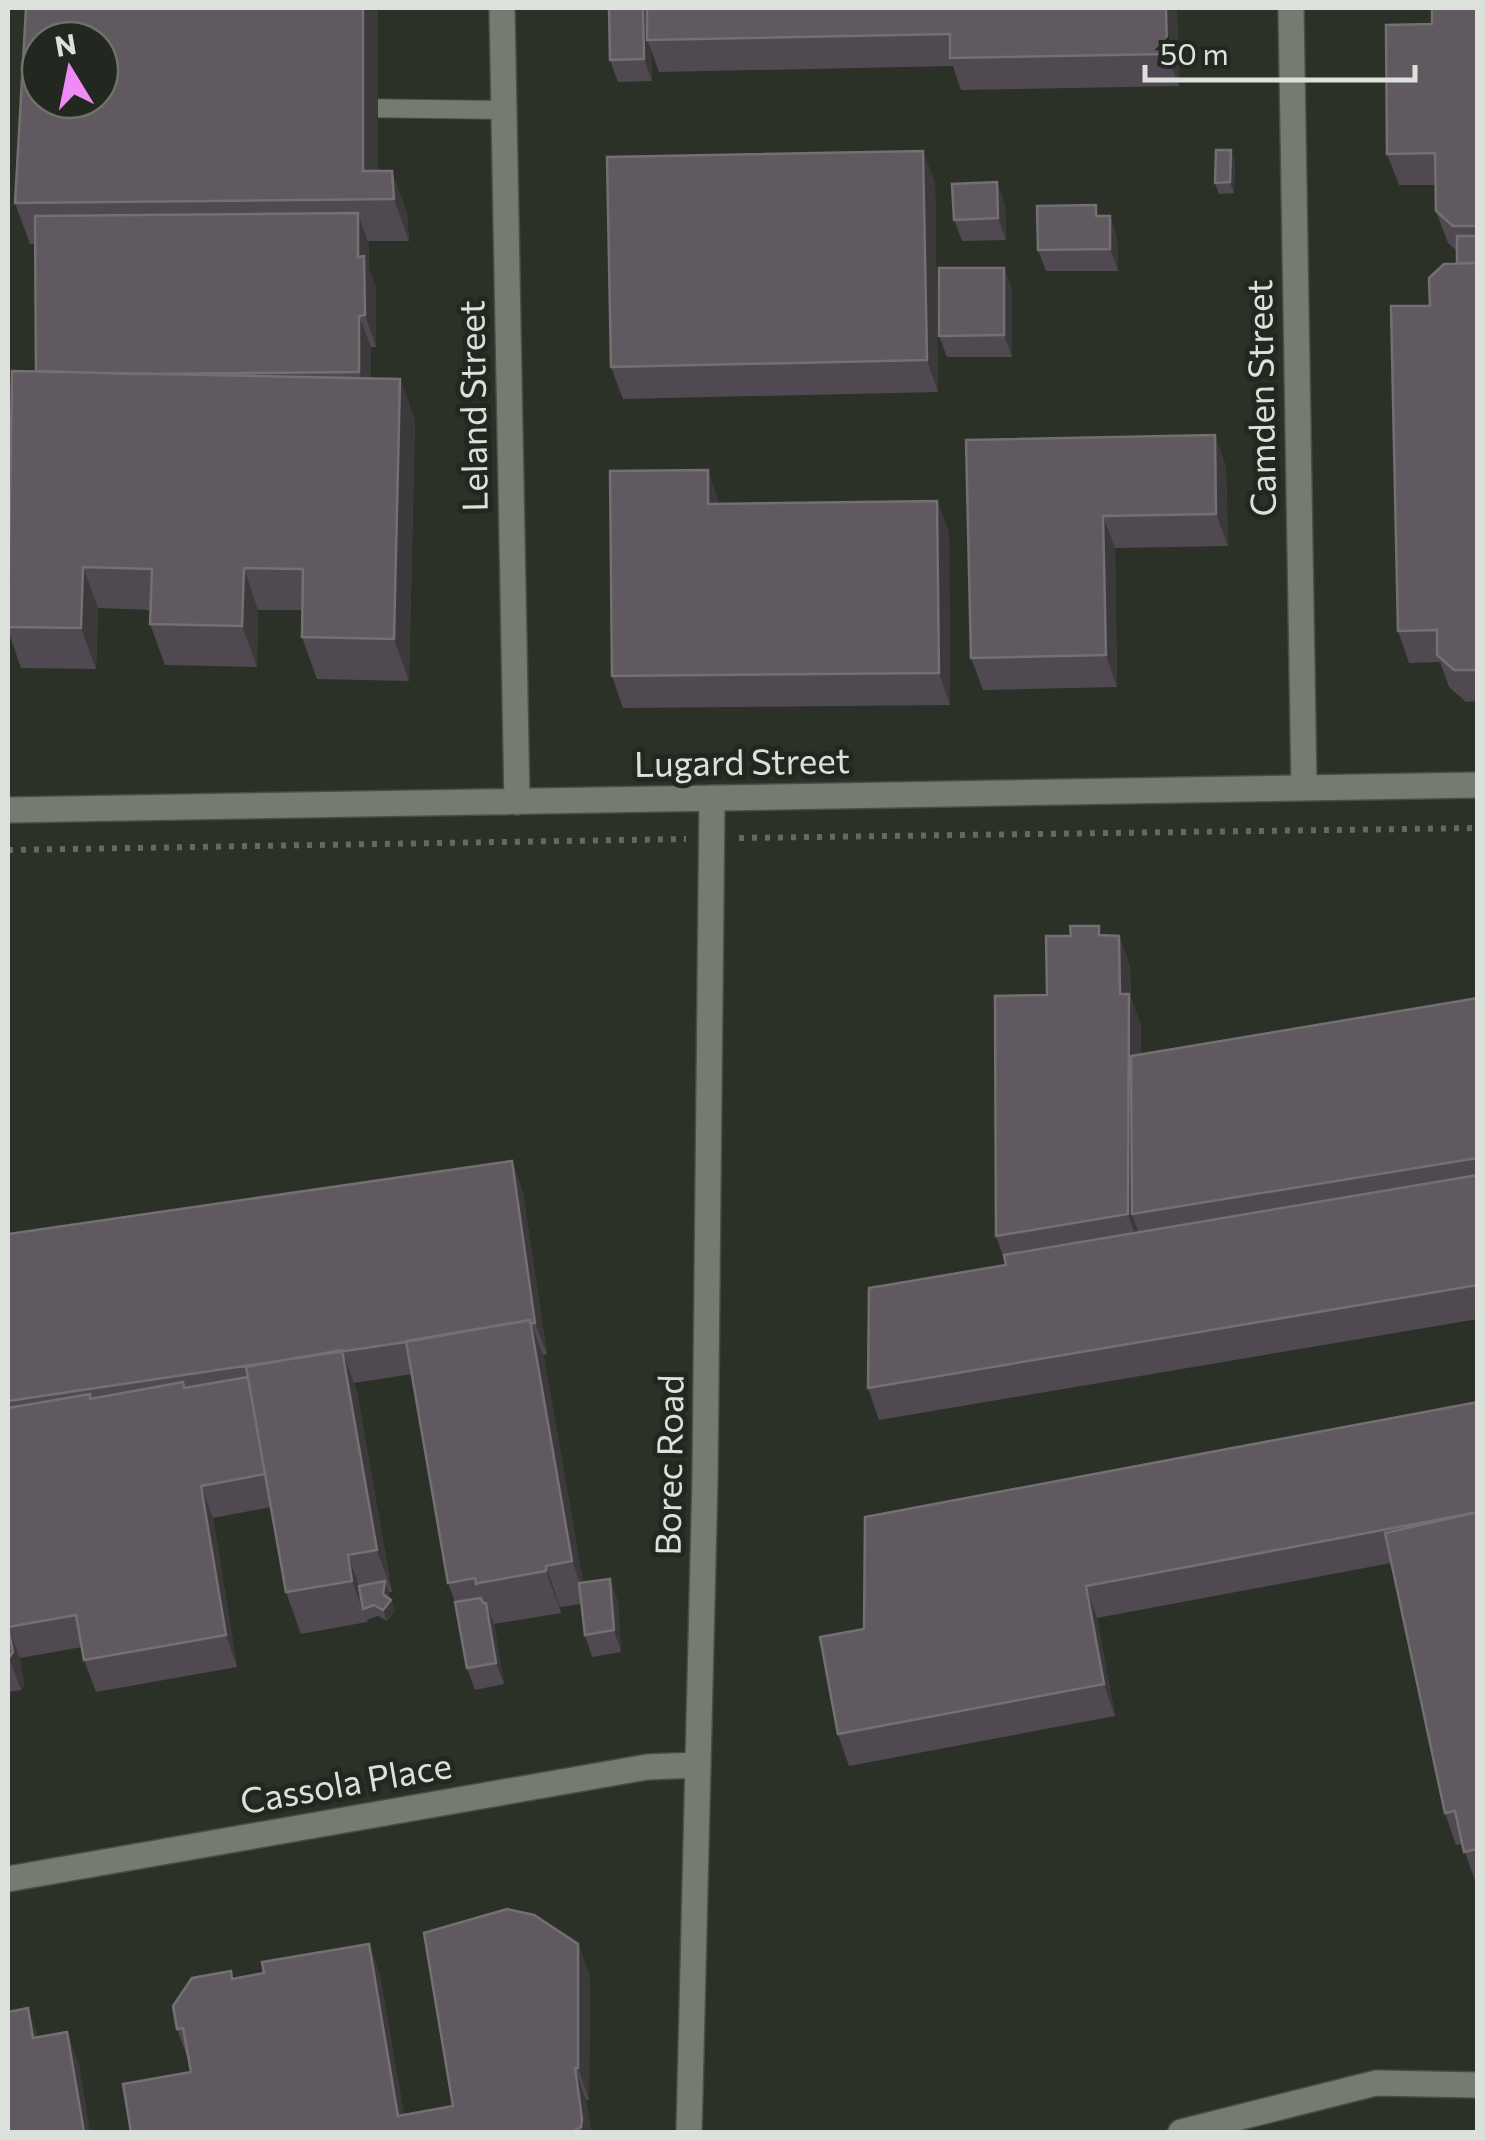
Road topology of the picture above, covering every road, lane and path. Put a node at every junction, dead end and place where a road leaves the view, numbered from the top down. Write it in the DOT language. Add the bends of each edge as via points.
graph roads {
  1 [pos="502,8"];
  2 [pos="1291,8"];
  3 [pos="327,107"];
  4 [pos="504,110"];
  5 [pos="1478,784"];
  6 [pos="1304,788"];
  7 [pos="712,798"];
  8 [pos="517,802"];
  9 [pos="8,810"];
  10 [pos="1478,828"];
  11 [pos="754,838"];
  12 [pos="678,839"];
  13 [pos="8,850"];
  14 [pos="698,1766"];
  15 [pos="8,1880"];
  16 [pos="1478,2086"];
  17 [pos="689,2132"];
  18 [pos="1181,2132"];
  1 -- 4 [label="street, Leland Street"];
  2 -- 6 [label="street, Camden Street"];
  3 -- 4 [label="lane"];
  4 -- 8 [label="street, Leland Street"];
  5 -- 6 [label="street, Lugard Street"];
  6 -- 7 [label="street, Lugard Street"];
  7 -- 8 [label="street, Lugard Street"];
  7 -- 14 [label="street, Borec Road"];
  8 -- 9 [label="street, Lugard Street"];
  10 -- 11 [label="path"];
  12 -- 13 [label="path"];
  14 -- 15 [label="street, Cassola Place" via="647,1767"];
  14 -- 17 [label="street, Borec Road"];
  16 -- 18 [label="street" via="1376,2083"];
}
